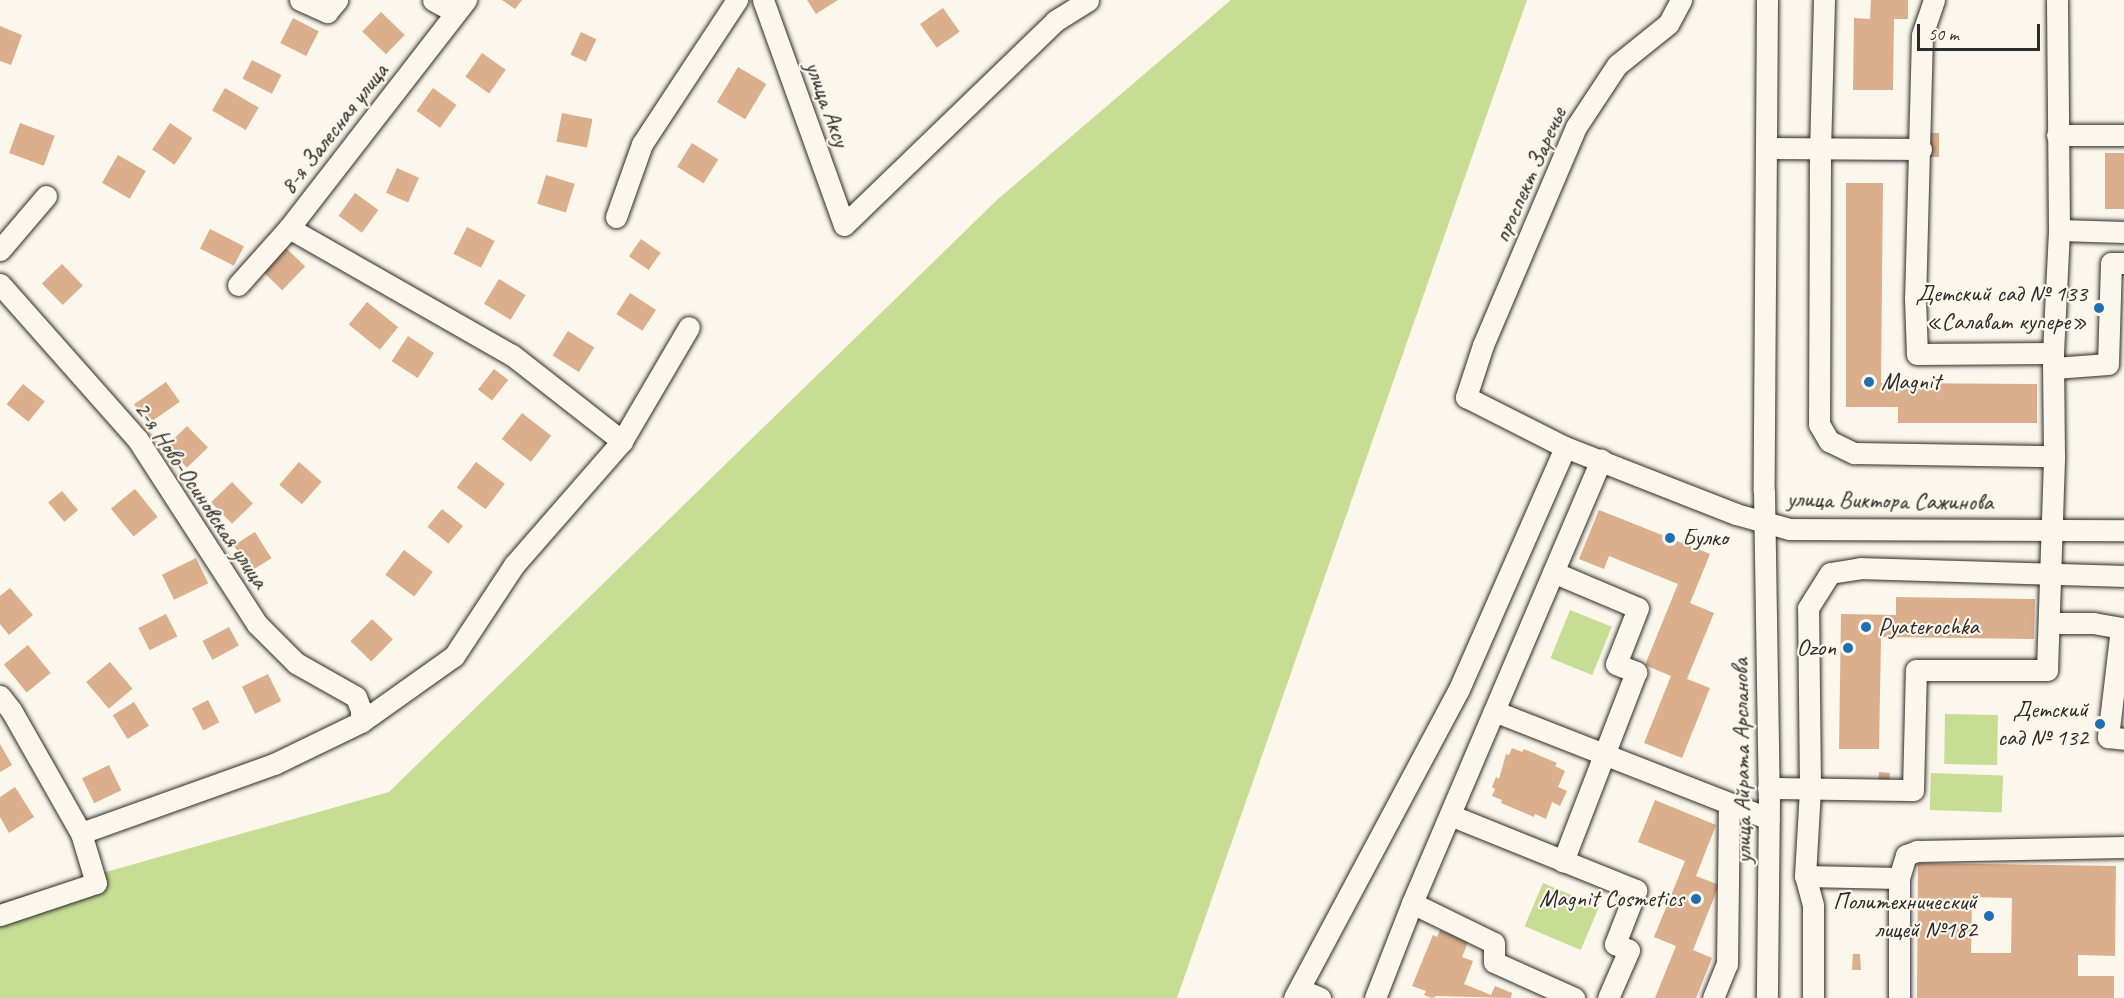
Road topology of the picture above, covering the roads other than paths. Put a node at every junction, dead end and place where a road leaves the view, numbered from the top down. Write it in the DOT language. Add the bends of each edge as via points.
graph roads {
  1 [pos="300,0"];
  2 [pos="337,0"];
  3 [pos="433,0"];
  4 [pos="737,0"];
  5 [pos="763,0"];
  6 [pos="1088,0"];
  7 [pos="1681,0"];
  8 [pos="1767,0"];
  9 [pos="1824,0"];
  10 [pos="1934,0"];
  11 [pos="2057,0"];
  12 [pos="461,6"];
  13 [pos="2056,135"];
  14 [pos="2124,135"];
  15 [pos="1766,148"];
  16 [pos="1921,149"];
  17 [pos="1820,150"];
  18 [pos="46,196"];
  19 [pos="616,217"];
  20 [pos="289,228"];
  21 [pos="2059,230"];
  22 [pos="2124,232"];
  23 [pos="0,250"];
  24 [pos="2124,263"];
  25 [pos="0,284"];
  26 [pos="238,285"];
  27 [pos="689,327"];
  28 [pos="2054,360"];
  29 [pos="2116,362"];
  30 [pos="1466,397"];
  31 [pos="622,441"];
  32 [pos="1565,447"];
  33 [pos="2054,456"];
  34 [pos="1600,460"];
  35 [pos="1765,523"];
  36 [pos="2052,529"];
  37 [pos="2124,530"];
  38 [pos="1553,572"];
  39 [pos="2050,574"];
  40 [pos="2124,576"];
  41 [pos="2049,623"];
  42 [pos="2122,628"];
  43 [pos="0,696"];
  44 [pos="1494,711"];
  45 [pos="362,722"];
  46 [pos="2124,739"];
  47 [pos="1604,754"];
  48 [pos="1768,788"];
  49 [pos="1810,789"];
  50 [pos="1729,804"];
  51 [pos="1450,815"];
  52 [pos="1769,819"];
  53 [pos="81,833"];
  54 [pos="2124,847"];
  55 [pos="1563,861"];
  56 [pos="1805,876"];
  57 [pos="1899,878"];
  58 [pos="1412,903"];
  59 [pos="0,915"];
  60 [pos="1296,994"];
  61 [pos="1320,998"];
  62 [pos="1376,998"];
  63 [pos="1574,998"];
  64 [pos="1608,998"];
  65 [pos="1713,998"];
  66 [pos="1767,998"];
  67 [pos="1813,998"];
  68 [pos="1899,998"];
  1 -- 2 [label="street" via="327,12"];
  3 -- 12 [label="street"];
  4 -- 19 [label="street" via="642,144"];
  5 -- 6 [label="street, улица Аксу" via="844,225 1055,21"];
  7 -- 30 [label="street, проспект Заречье" via="1668,24 1617,65 1576,127"];
  8 -- 15 [label="street, улица Айрата Арсланова"];
  9 -- 17 [label="street"];
  10 -- 16 [label="street" via="1923,35"];
  11 -- 13 [label="street"];
  12 -- 20 [label="street, 8-я Залесная улица"];
  13 -- 14 [label="street"];
  13 -- 21 [label="street"];
  15 -- 17 [label="street"];
  15 -- 35 [label="street, улица Айрата Арсланова"];
  16 -- 17 [label="street"];
  16 -- 28 [label="street" via="1915,298 1917,354"];
  17 -- 33 [label="street" via="1818,396 1819,424 1829,441 1854,453"];
  18 -- 23 [label="street"];
  20 -- 26 [label="street, 8-я Залесная улица"];
  20 -- 31 [label="street" via="512,355"];
  21 -- 22 [label="street"];
  21 -- 28 [label="street"];
  24 -- 29 [label="street" via="2111,263"];
  25 -- 45 [label="street, 2-я Ново-Осиновская улица" via="138,440 257,624 296,663 356,697"];
  27 -- 31 [label="street"];
  28 -- 29 [label="street"];
  28 -- 33 [label="street"];
  30 -- 32 [label="street, улица Виктора Сажинова"];
  31 -- 45 [label="street" via="514,565 454,656"];
  32 -- 34 [label="street, улица Виктора Сажинова"];
  32 -- 60 [label="street" via="1459,689"];
  33 -- 36 [label="street"];
  34 -- 35 [label="street, улица Виктора Сажинова"];
  34 -- 38 [label="street"];
  35 -- 36 [label="street, улица Виктора Сажинова" via="1789,529"];
  35 -- 48 [label="street, улица Айрата Арсланова"];
  36 -- 37 [label="street, улица Виктора Сажинова"];
  36 -- 39 [label="street"];
  38 -- 44 [label="street"];
  38 -- 47 [label="street" via="1638,608 1616,664 1636,672"];
  39 -- 40 [label="street"];
  39 -- 41 [label="street"];
  39 -- 49 [label="street" via="1860,568 1830,573 1808,608"];
  41 -- 42 [label="street"];
  41 -- 49 [label="street" via="2047,670 1916,670 1913,790"];
  42 -- 46 [label="street" via="2108,737"];
  43 -- 53 [label="street"];
  44 -- 47 [label="street"];
  44 -- 51 [label="street"];
  45 -- 53 [label="street" via="274,764"];
  47 -- 50 [label="street"];
  47 -- 55 [label="street"];
  48 -- 49 [label="street"];
  48 -- 52 [label="street, улица Айрата Арсланова"];
  49 -- 56 [label="street"];
  50 -- 52 [label="street"];
  50 -- 65 [label="street" via="1727,964"];
  51 -- 55 [label="street"];
  51 -- 58 [label="street"];
  52 -- 66 [label="street, улица Айрата Арсланова"];
  53 -- 59 [label="street" via="96,883"];
  54 -- 57 [label="street" via="1917,851 1906,855"];
  55 -- 64 [label="street" via="1636,890 1615,944 1629,950"];
  56 -- 57 [label="street"];
  56 -- 67 [label="street" via="1813,905"];
  57 -- 68 [label="street"];
  58 -- 62 [label="street"];
  58 -- 63 [label="street" via="1494,944 1494,962"];
  60 -- 61 [label="street"];
}
